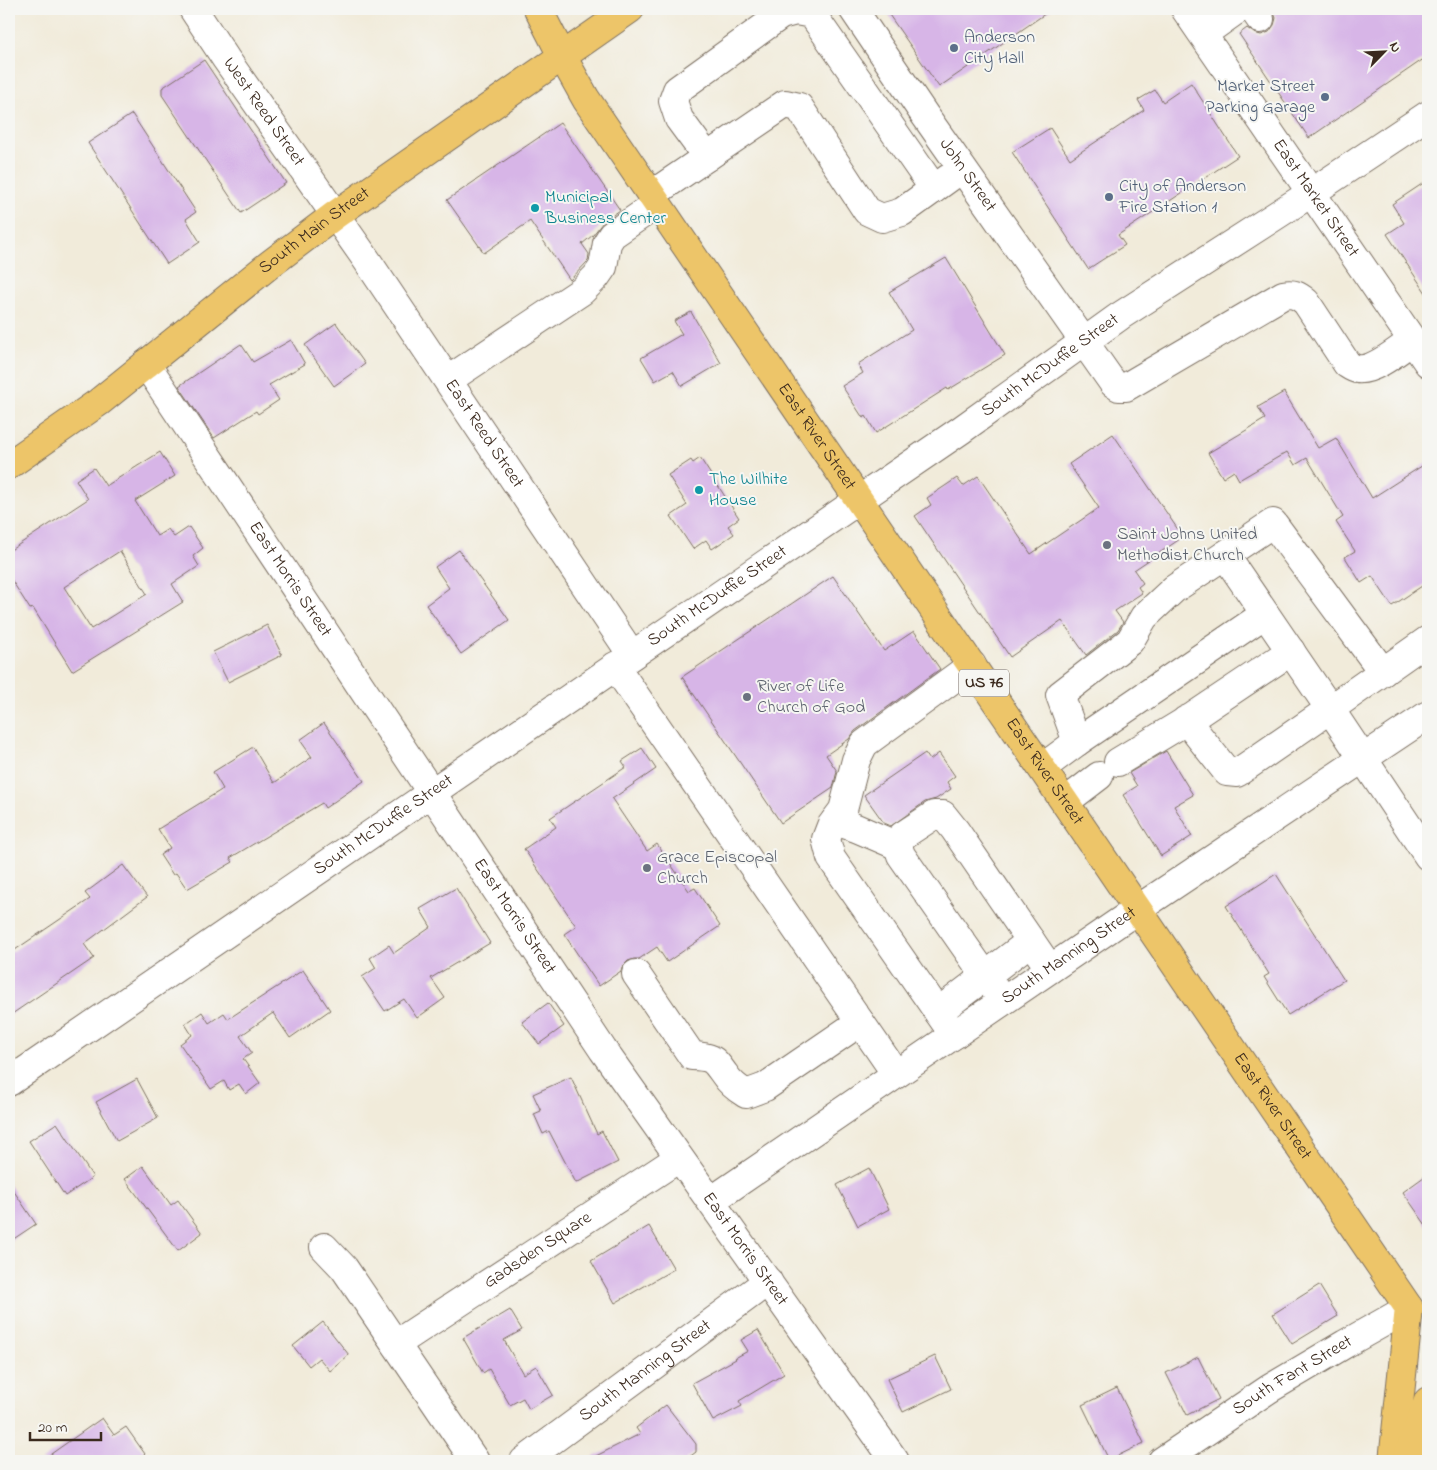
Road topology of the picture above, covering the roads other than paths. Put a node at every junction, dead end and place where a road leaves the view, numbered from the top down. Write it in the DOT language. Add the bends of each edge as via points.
graph roads {
  1 [pos="193,9"];
  2 [pos="538,9"];
  3 [pos="630,9"];
  4 [pos="853,9"];
  5 [pos="1185,9"];
  6 [pos="1250,12"];
  7 [pos="1203,34"];
  8 [pos="562,56"];
  9 [pos="1428,115"];
  10 [pos="707,158"];
  11 [pos="962,169"];
  12 [pos="934,189"];
  13 [pos="1311,193"];
  14 [pos="654,199"];
  15 [pos="334,215"];
  16 [pos="1413,340"];
  17 [pos="1084,342"];
  18 [pos="1428,363"];
  19 [pos="146,364"];
  20 [pos="448,380"];
  21 [pos="9,465"];
  22 [pos="859,500"];
  23 [pos="1225,555"];
  24 [pos="1266,614"];
  25 [pos="1428,640"];
  26 [pos="1290,651"];
  27 [pos="624,661"];
  28 [pos="972,665"];
  29 [pos="1383,672"];
  30 [pos="1330,710"];
  31 [pos="1428,715"];
  32 [pos="1186,720"];
  33 [pos="1077,742"];
  34 [pos="1362,759"];
  35 [pos="1042,768"];
  36 [pos="432,792"];
  37 [pos="1065,802"];
  38 [pos="835,821"];
  39 [pos="898,846"];
  40 [pos="1428,856"];
  41 [pos="1138,908"];
  42 [pos="1031,941"];
  43 [pos="1050,969"];
  44 [pos="636,974"];
  45 [pos="985,976"];
  46 [pos="1003,1001"];
  47 [pos="938,1012"];
  48 [pos="860,1022"];
  49 [pos="954,1035"];
  50 [pos="896,1074"];
  51 [pos="9,1082"];
  52 [pos="679,1158"];
  53 [pos="711,1201"];
  54 [pos="324,1247"];
  55 [pos="768,1281"];
  56 [pos="1419,1303"];
  57 [pos="396,1344"];
  58 [pos="1428,1401"];
  59 [pos="475,1461"];
  60 [pos="524,1461"];
  61 [pos="895,1461"];
  62 [pos="1162,1461"];
  63 [pos="1393,1461"];
  64 [pos="1406,1461"];
  1 -- 15 [label="street, West Reed Street"];
  2 -- 8 [label="main road, US 76"];
  3 -- 8 [label="main road, South Main Street"];
  4 -- 11 [label="street, John Street"];
  5 -- 7 [label="street, East Market Street"];
  6 -- 7 [label="street"];
  7 -- 13 [label="street, East Market Street"];
  8 -- 14 [label="main road, East River Street / US 76" via="586,99"];
  8 -- 15 [label="main road, South Main Street"];
  9 -- 13 [label="street, South McDuffie Street"];
  10 -- 12 [label="street" via="785,104 799,107 867,211 882,218 902,212"];
  10 -- 12 [label="street" via="679,119 673,101 677,90 781,15 796,11 812,14"];
  10 -- 14 [label="street"];
  11 -- 12 [label="street"];
  11 -- 17 [label="street, John Street"];
  13 -- 16 [label="street, East Market Street"];
  13 -- 17 [label="street, South McDuffie Street"];
  14 -- 20 [label="street" via="612,235 602,267 582,291"];
  14 -- 22 [label="main road, East River Street / US 76"];
  15 -- 19 [label="main road, South Main Street"];
  15 -- 20 [label="street, East Reed Street"];
  16 -- 17 [label="street, John Street" via="1376,365 1356,369 1347,364 1306,302 1291,293 1274,298 1126,387 1113,383"];
  16 -- 18 [label="street, East Market Street"];
  17 -- 22 [label="street, South McDuffie Street"];
  19 -- 21 [label="main road, South Main Street" via="100,402"];
  19 -- 36 [label="street, East Morris Street"];
  20 -- 27 [label="street, East Reed Street"];
  22 -- 27 [label="street, South McDuffie Street"];
  22 -- 28 [label="main road, East River Street / US 76"];
  23 -- 24 [label="street"];
  23 -- 29 [label="street" via="1273,523"];
  23 -- 33 [label="street" via="1174,589 1144,617 1130,641 1060,695"];
  24 -- 26 [label="street"];
  24 -- 33 [label="street"];
  25 -- 29 [label="street"];
  26 -- 30 [label="street"];
  26 -- 32 [label="street"];
  27 -- 36 [label="street, South McDuffie Street"];
  27 -- 48 [label="street, East Reed Street"];
  28 -- 35 [label="main road, East River Street / US 76"];
  28 -- 38 [label="street" via="864,744 856,760 842,810"];
  29 -- 30 [label="street"];
  30 -- 32 [label="street" via="1237,773 1227,772"];
  30 -- 34 [label="street"];
  31 -- 34 [label="street, South Manning Street"];
  32 -- 37 [label="street" via="1109,769"];
  33 -- 35 [label="street"];
  34 -- 40 [label="street"];
  34 -- 41 [label="street, South Manning Street"];
  35 -- 37 [label="main road, East River Street / US 76"];
  36 -- 51 [label="street, South McDuffie Street"];
  36 -- 52 [label="street, East Morris Street" via="603,1050"];
  37 -- 41 [label="main road, East River Street / US 76"];
  38 -- 39 [label="street"];
  38 -- 47 [label="street" via="826,839 831,858"];
  39 -- 42 [label="street" via="902,836 934,815 943,815"];
  39 -- 45 [label="street" via="901,855"];
  41 -- 43 [label="street, South Manning Street"];
  41 -- 56 [label="main road, East River Street / US 76"];
  42 -- 43 [label="street"];
  42 -- 45 [label="street"];
  43 -- 46 [label="street, South Manning Street"];
  44 -- 48 [label="street" via="692,1056 703,1056 717,1062 725,1076 746,1094 765,1087"];
  45 -- 46 [label="street"];
  45 -- 47 [label="street"];
  46 -- 49 [label="street, South Manning Street"];
  47 -- 49 [label="street"];
  48 -- 50 [label="street, East Reed Street"];
  49 -- 50 [label="street, South Manning Street"];
  50 -- 53 [label="street, South Manning Street"];
  52 -- 53 [label="street, East Morris Street"];
  52 -- 57 [label="street, Gadsden Square"];
  53 -- 55 [label="street, East Morris Street"];
  54 -- 57 [label="street" via="344,1268"];
  55 -- 60 [label="street, South Manning Street"];
  55 -- 61 [label="street, East Morris Street"];
  56 -- 62 [label="street, South Fant Street" via="1269,1389"];
  56 -- 63 [label="main road"];
  57 -- 59 [label="street"];
  58 -- 64 [label="main road"];
}
